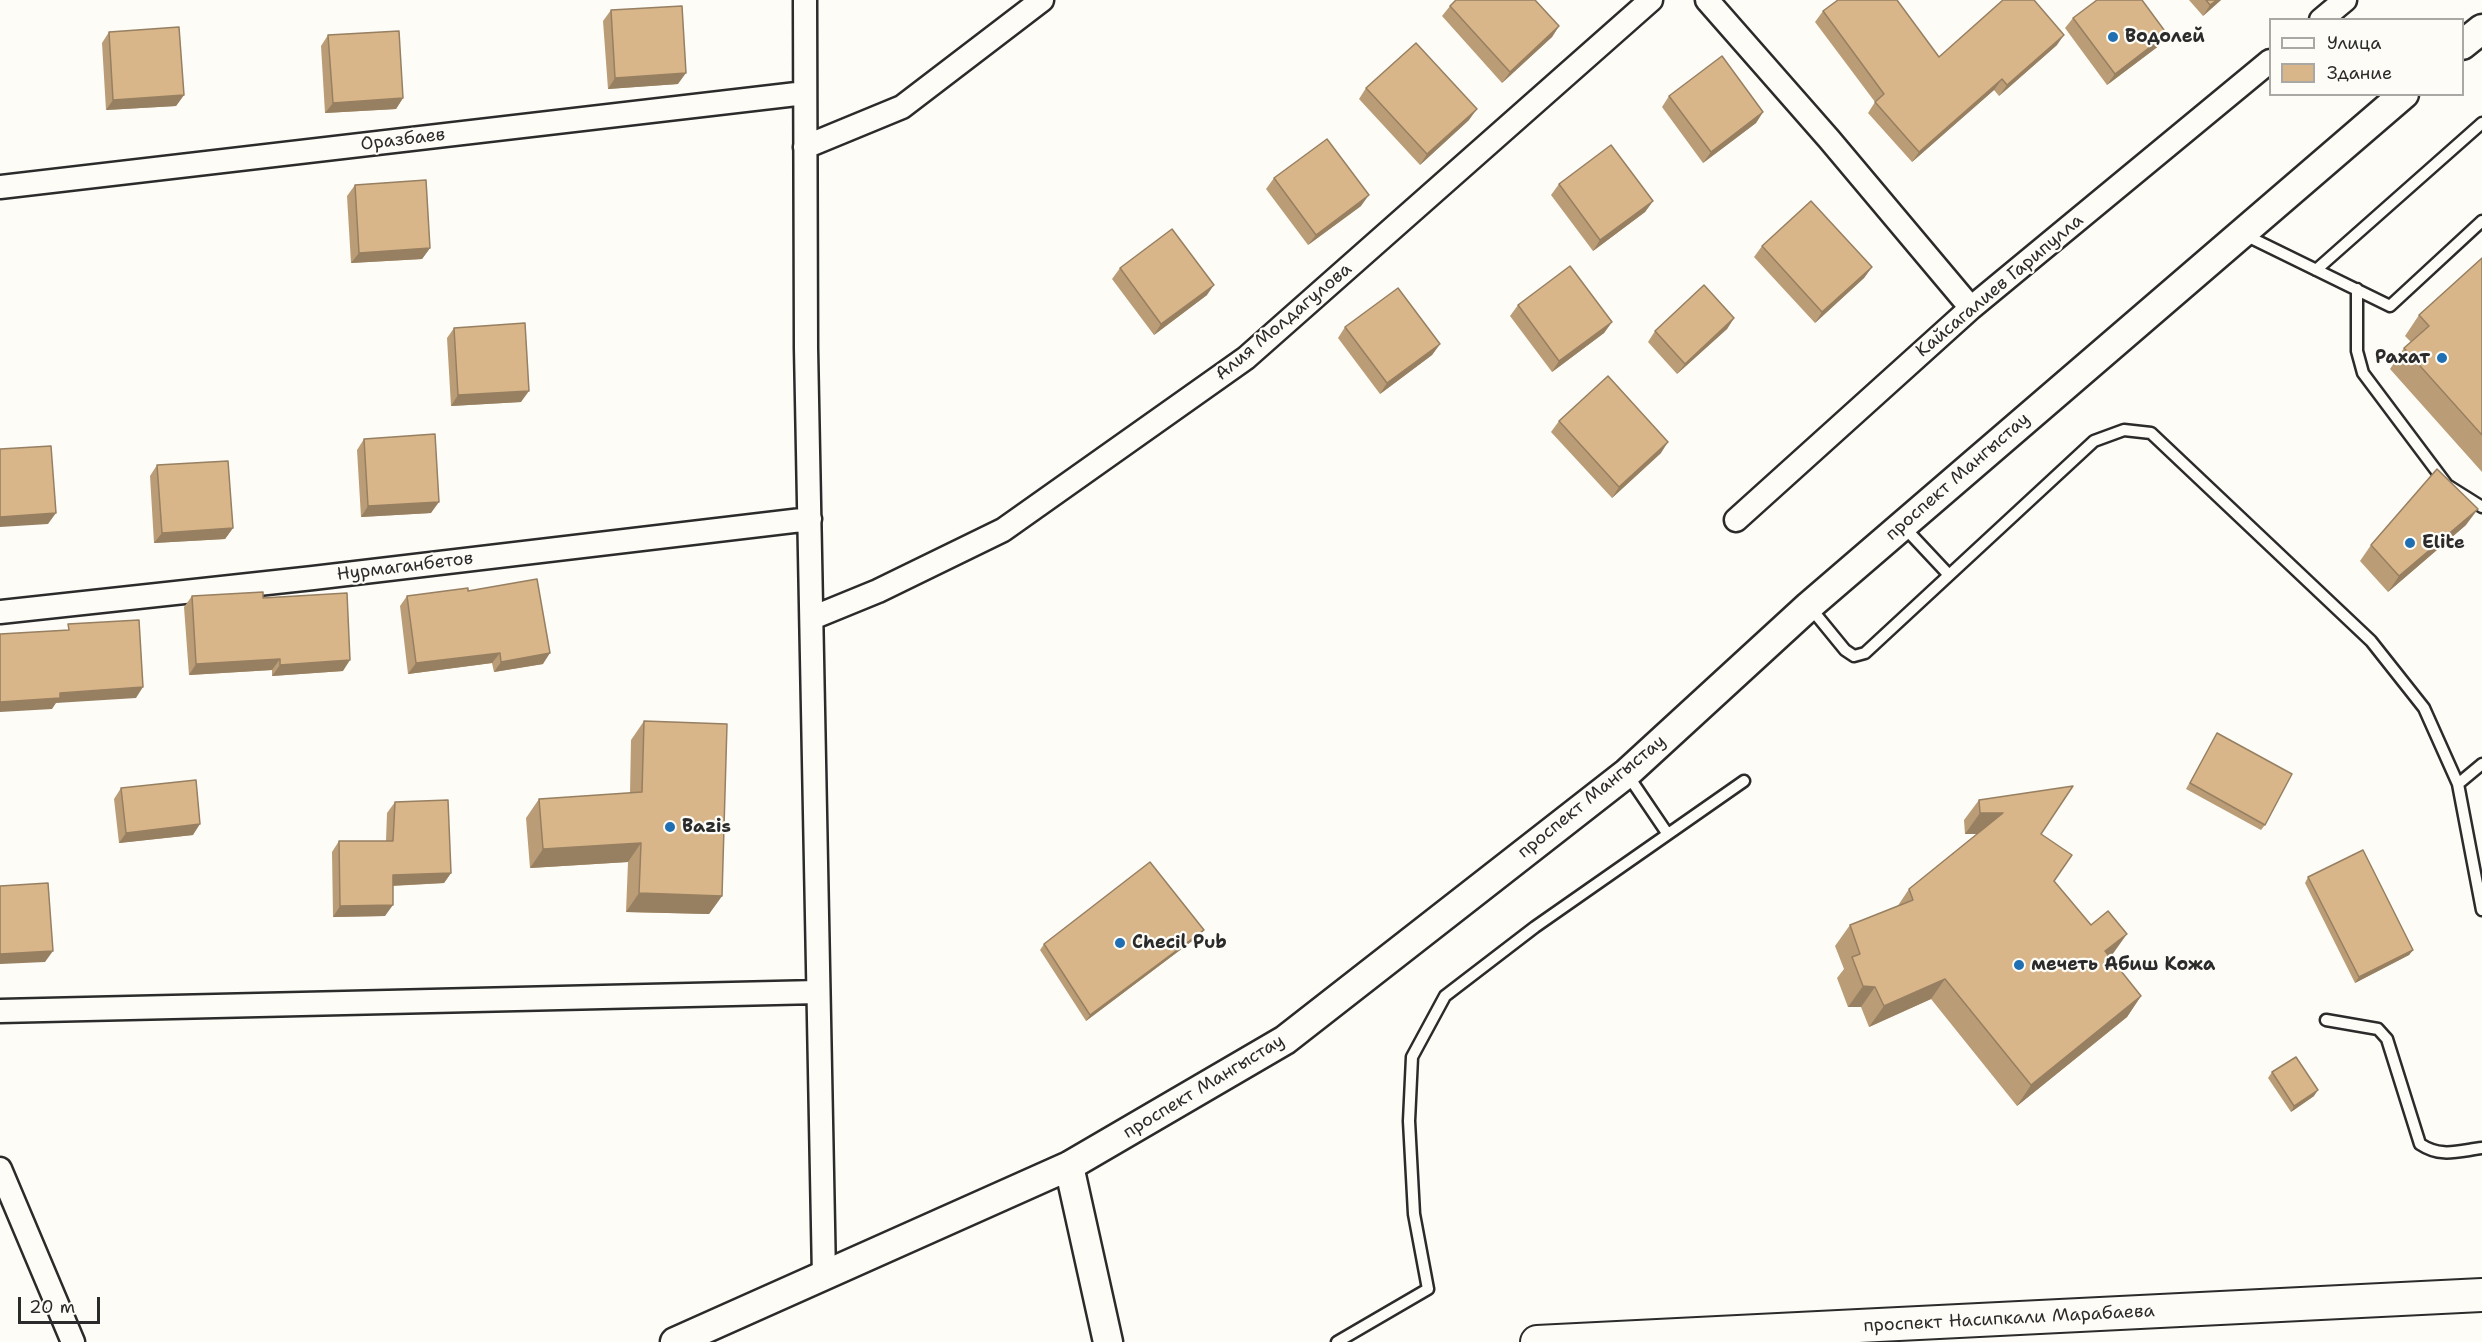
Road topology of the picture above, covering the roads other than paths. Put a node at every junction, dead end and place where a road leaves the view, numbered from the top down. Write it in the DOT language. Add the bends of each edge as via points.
graph roads {
  1 [pos="805,0"];
  2 [pos="1042,0"];
  3 [pos="1651,0"];
  4 [pos="1707,0"];
  5 [pos="2345,0"];
  6 [pos="2323,18"];
  7 [pos="2482,29"];
  8 [pos="2464,44"];
  9 [pos="2269,63"];
  10 [pos="805,93"];
  11 [pos="2402,96"];
  12 [pos="2482,123"];
  13 [pos="805,147"];
  14 [pos="0,187"];
  15 [pos="2482,221"];
  16 [pos="2241,233"];
  17 [pos="2316,270"];
  18 [pos="2356,290"];
  19 [pos="1971,308"];
  20 [pos="2482,507"];
  21 [pos="810,519"];
  22 [pos="1737,519"];
  23 [pos="1902,525"];
  24 [pos="1949,576"];
  25 [pos="1809,606"];
  26 [pos="0,612"];
  27 [pos="812,618"];
  28 [pos="2482,764"];
  29 [pos="1627,773"];
  30 [pos="1744,781"];
  31 [pos="2458,784"];
  32 [pos="1667,834"];
  33 [pos="2482,910"];
  34 [pos="818,992"];
  35 [pos="0,1011"];
  36 [pos="2326,1020"];
  37 [pos="2482,1148"];
  38 [pos="1069,1166"];
  39 [pos="0,1169"];
  40 [pos="824,1276"];
  41 [pos="2482,1295"];
  42 [pos="73,1342"];
  43 [pos="675,1342"];
  44 [pos="1108,1342"];
  45 [pos="1337,1342"];
  46 [pos="1537,1342"];
  1 -- 10 [label="street"];
  2 -- 13 [label="street" via="902,107"];
  3 -- 27 [label="street, Алия Молдагулова" via="1246,358 1003,530 878,591"];
  4 -- 19 [label="street"];
  5 -- 6 [label="street"];
  7 -- 8 [label="street"];
  9 -- 19 [label="street, Кайсагалиев Гарипулла"];
  10 -- 13 [label="street"];
  10 -- 14 [label="street, Оразбаев"];
  11 -- 16 [label="street, проспект Мангыстау"];
  12 -- 17 [label="lane"];
  13 -- 21 [label="street"];
  15 -- 18 [label="lane" via="2390,306"];
  16 -- 17 [label="lane"];
  16 -- 23 [label="street, проспект Мангыстау"];
  17 -- 18 [label="lane"];
  18 -- 20 [label="lane" via="2357,351 2363,373 2447,485"];
  19 -- 22 [label="street, Кайсагалиев Гарипулла"];
  21 -- 26 [label="street, Нурмаганбетов"];
  21 -- 27 [label="street"];
  23 -- 24 [label="lane"];
  23 -- 25 [label="street, проспект Мангыстау"];
  24 -- 25 [label="lane" via="1865,652 1854,656"];
  24 -- 31 [label="lane" via="2094,441 2124,430 2151,434 2371,641 2424,708"];
  25 -- 29 [label="street, проспект Мангыстау"];
  27 -- 34 [label="street"];
  28 -- 31 [label="lane"];
  29 -- 32 [label="lane"];
  29 -- 38 [label="street, проспект Мангыстау" via="1285,1040"];
  30 -- 32 [label="lane"];
  31 -- 33 [label="lane"];
  32 -- 45 [label="lane" via="1445,996 1412,1057 1409,1121 1414,1214 1428,1289"];
  34 -- 35 [label="street"];
  34 -- 40 [label="street"];
  36 -- 37 [label="lane" via="2378,1029 2387,1040 2420,1144 2432,1152 2446,1153"];
  38 -- 40 [label="street, проспект Мангыстау"];
  38 -- 44 [label="street"];
  39 -- 42 [label="street"];
  40 -- 43 [label="street, проспект Мангыстау"];
  41 -- 46 [label="main road, проспект Насипкали Марабаева"];
}
